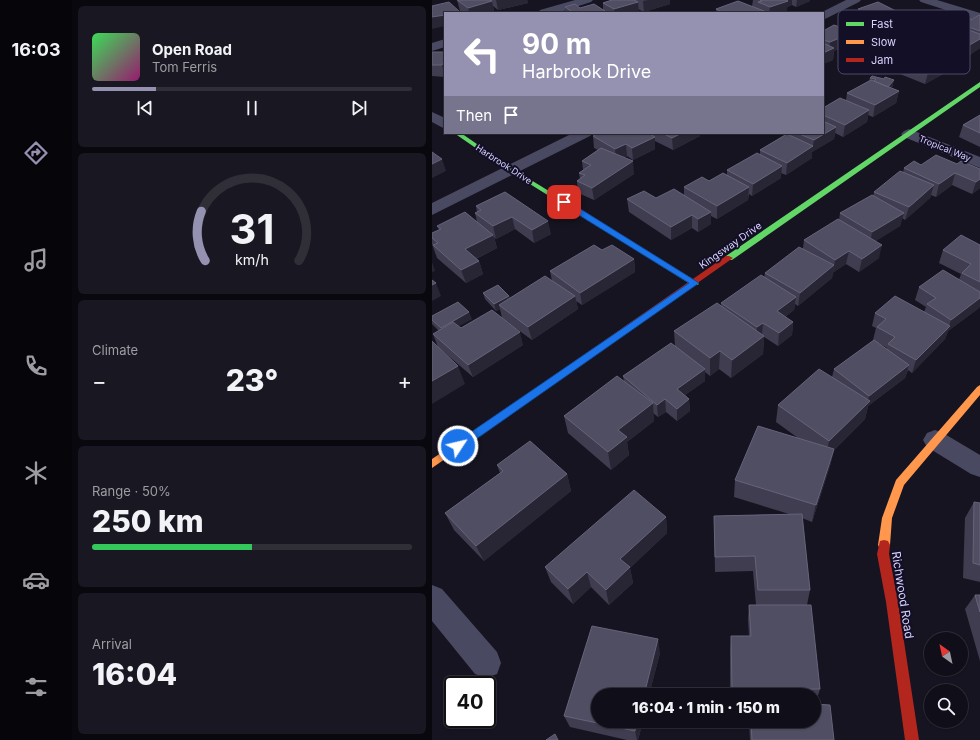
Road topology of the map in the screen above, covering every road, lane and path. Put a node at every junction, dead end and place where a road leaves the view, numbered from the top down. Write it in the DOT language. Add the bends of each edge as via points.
graph roads {
  1 [pos="588,0"];
  2 [pos="856,0"];
  3 [pos="925,0"];
  4 [pos="957,10"];
  5 [pos="547,12"];
  6 [pos="970,14"];
  7 [pos="824,16"];
  8 [pos="980,17"];
  9 [pos="444,43"];
  10 [pos="432,46"];
  11 [pos="980,84"];
  12 [pos="432,116"];
  13 [pos="444,123"];
  14 [pos="458,134"];
  15 [pos="583,134"];
  16 [pos="909,134"];
  17 [pos="980,163"];
  18 [pos="511,170"];
  19 [pos="432,210"];
  20 [pos="695,283"];
  21 [pos="980,389"];
  22 [pos="934,440"];
  23 [pos="432,464"];
  24 [pos="980,467"];
  25 [pos="432,599"];
  26 [pos="486,663"];
  27 [pos="912,740"];
  1 -- 5 [label="street"];
  2 -- 7 [label="street"];
  3 -- 4 [label="street"];
  6 -- 8 [label="street"];
  9 -- 10 [label="street"];
  11 -- 16 [label="street, Kingsway Drive"];
  12 -- 13 [label="street"];
  14 -- 18 [label="street, Harbrook Drive"];
  15 -- 18 [label="street"];
  16 -- 17 [label="street, Tropical Way"];
  16 -- 20 [label="street, Kingsway Drive"];
  18 -- 19 [label="street"];
  18 -- 20 [label="street, Harbrook Drive"];
  20 -- 23 [label="street, Kingsway Drive"];
  21 -- 22 [label="street, Richwood Road"];
  22 -- 24 [label="street"];
  22 -- 27 [label="street, Richwood Road" via="900,483 886,518 883,554"];
  25 -- 26 [label="street"];
}
